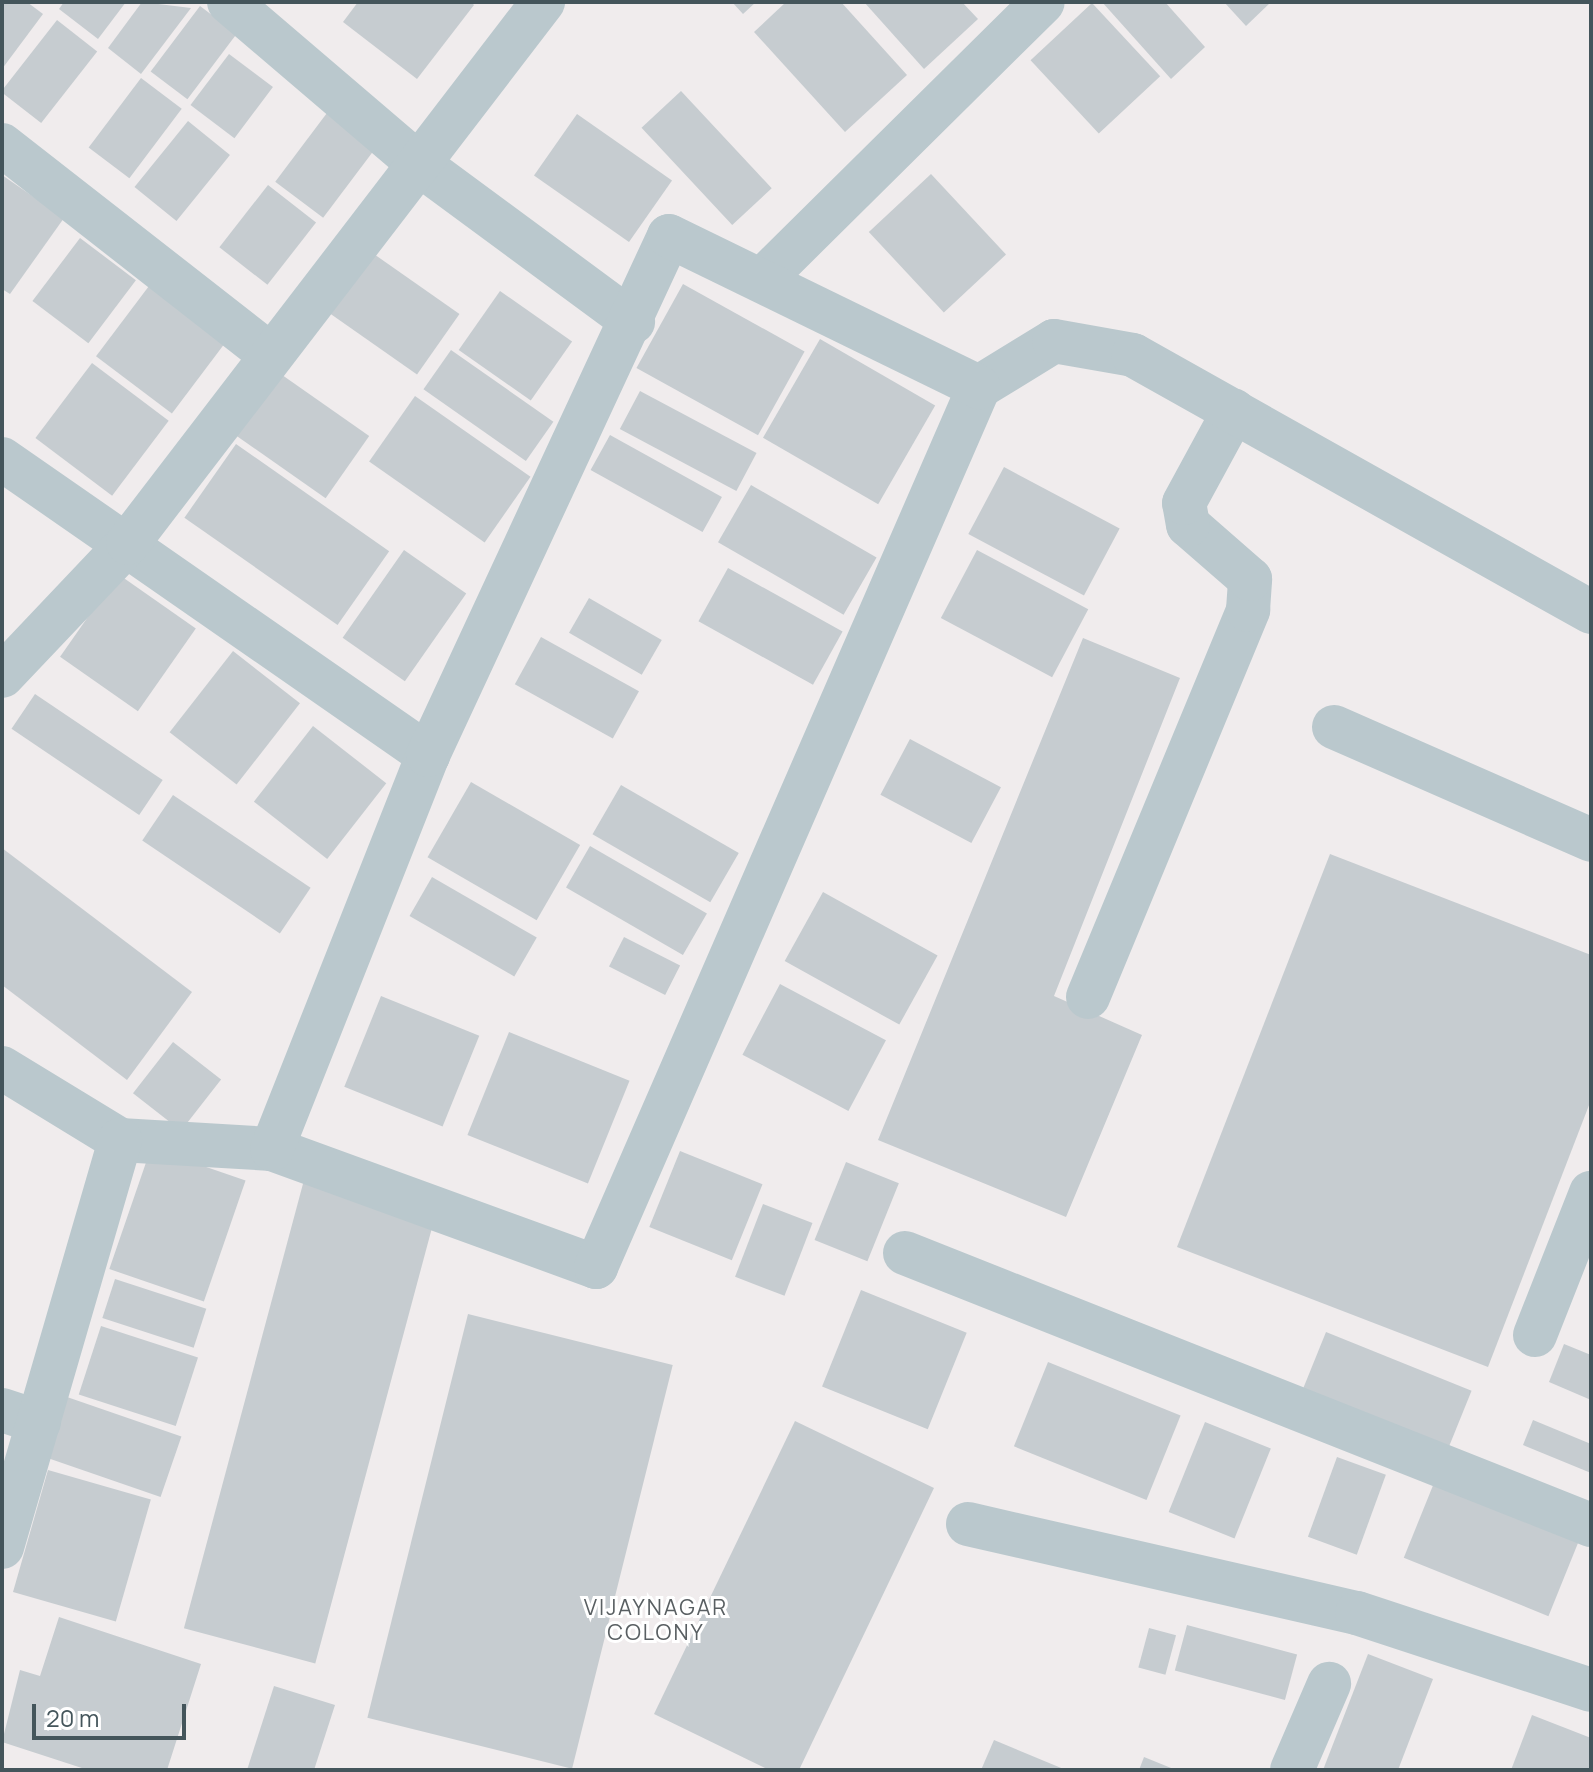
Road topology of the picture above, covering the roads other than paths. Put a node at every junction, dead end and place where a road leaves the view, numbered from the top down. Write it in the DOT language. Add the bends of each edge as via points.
graph roads {
  1 [pos="229,2"];
  2 [pos="543,2"];
  3 [pos="1020,9"];
  4 [pos="2,145"];
  5 [pos="419,164"];
  6 [pos="764,278"];
  7 [pos="633,322"];
  8 [pos="268,353"];
  9 [pos="979,387"];
  10 [pos="1234,411"];
  11 [pos="2,459"];
  12 [pos="128,543"];
  13 [pos="1591,612"];
  14 [pos="2,676"];
  15 [pos="1334,727"];
  16 [pos="428,755"];
  17 [pos="1591,840"];
  18 [pos="1088,997"];
  19 [pos="2,1068"];
  20 [pos="120,1140"];
  21 [pos="272,1149"];
  22 [pos="1591,1193"];
  23 [pos="905,1253"];
  24 [pos="1535,1335"];
  25 [pos="20,1416"];
  26 [pos="6,1519"];
  27 [pos="968,1524"];
  28 [pos="1591,1525"];
  29 [pos="1329,1684"];
  30 [pos="1591,1690"];
  31 [pos="1292,1770"];
  1 -- 5 [label="street"];
  2 -- 5 [label="street"];
  3 -- 6 [label="street"];
  4 -- 8 [label="street"];
  5 -- 7 [label="street"];
  5 -- 8 [label="street"];
  6 -- 7 [label="street" via="669,236"];
  6 -- 9 [label="street"];
  7 -- 16 [label="street"];
  8 -- 12 [label="street"];
  9 -- 10 [label="street" via="1054,341 1133,355"];
  9 -- 21 [label="street" via="596,1267"];
  10 -- 13 [label="street"];
  10 -- 18 [label="street" via="1184,503 1188,525 1250,579 1248,610"];
  11 -- 12 [label="street"];
  12 -- 14 [label="street"];
  12 -- 16 [label="street"];
  15 -- 17 [label="street"];
  16 -- 21 [label="street"];
  19 -- 20 [label="street"];
  20 -- 21 [label="street"];
  20 -- 25 [label="street"];
  22 -- 24 [label="street"];
  23 -- 28 [label="street"];
  25 -- 26 [label="street"];
  27 -- 30 [label="street" via="1357,1613"];
  29 -- 31 [label="street"];
}
